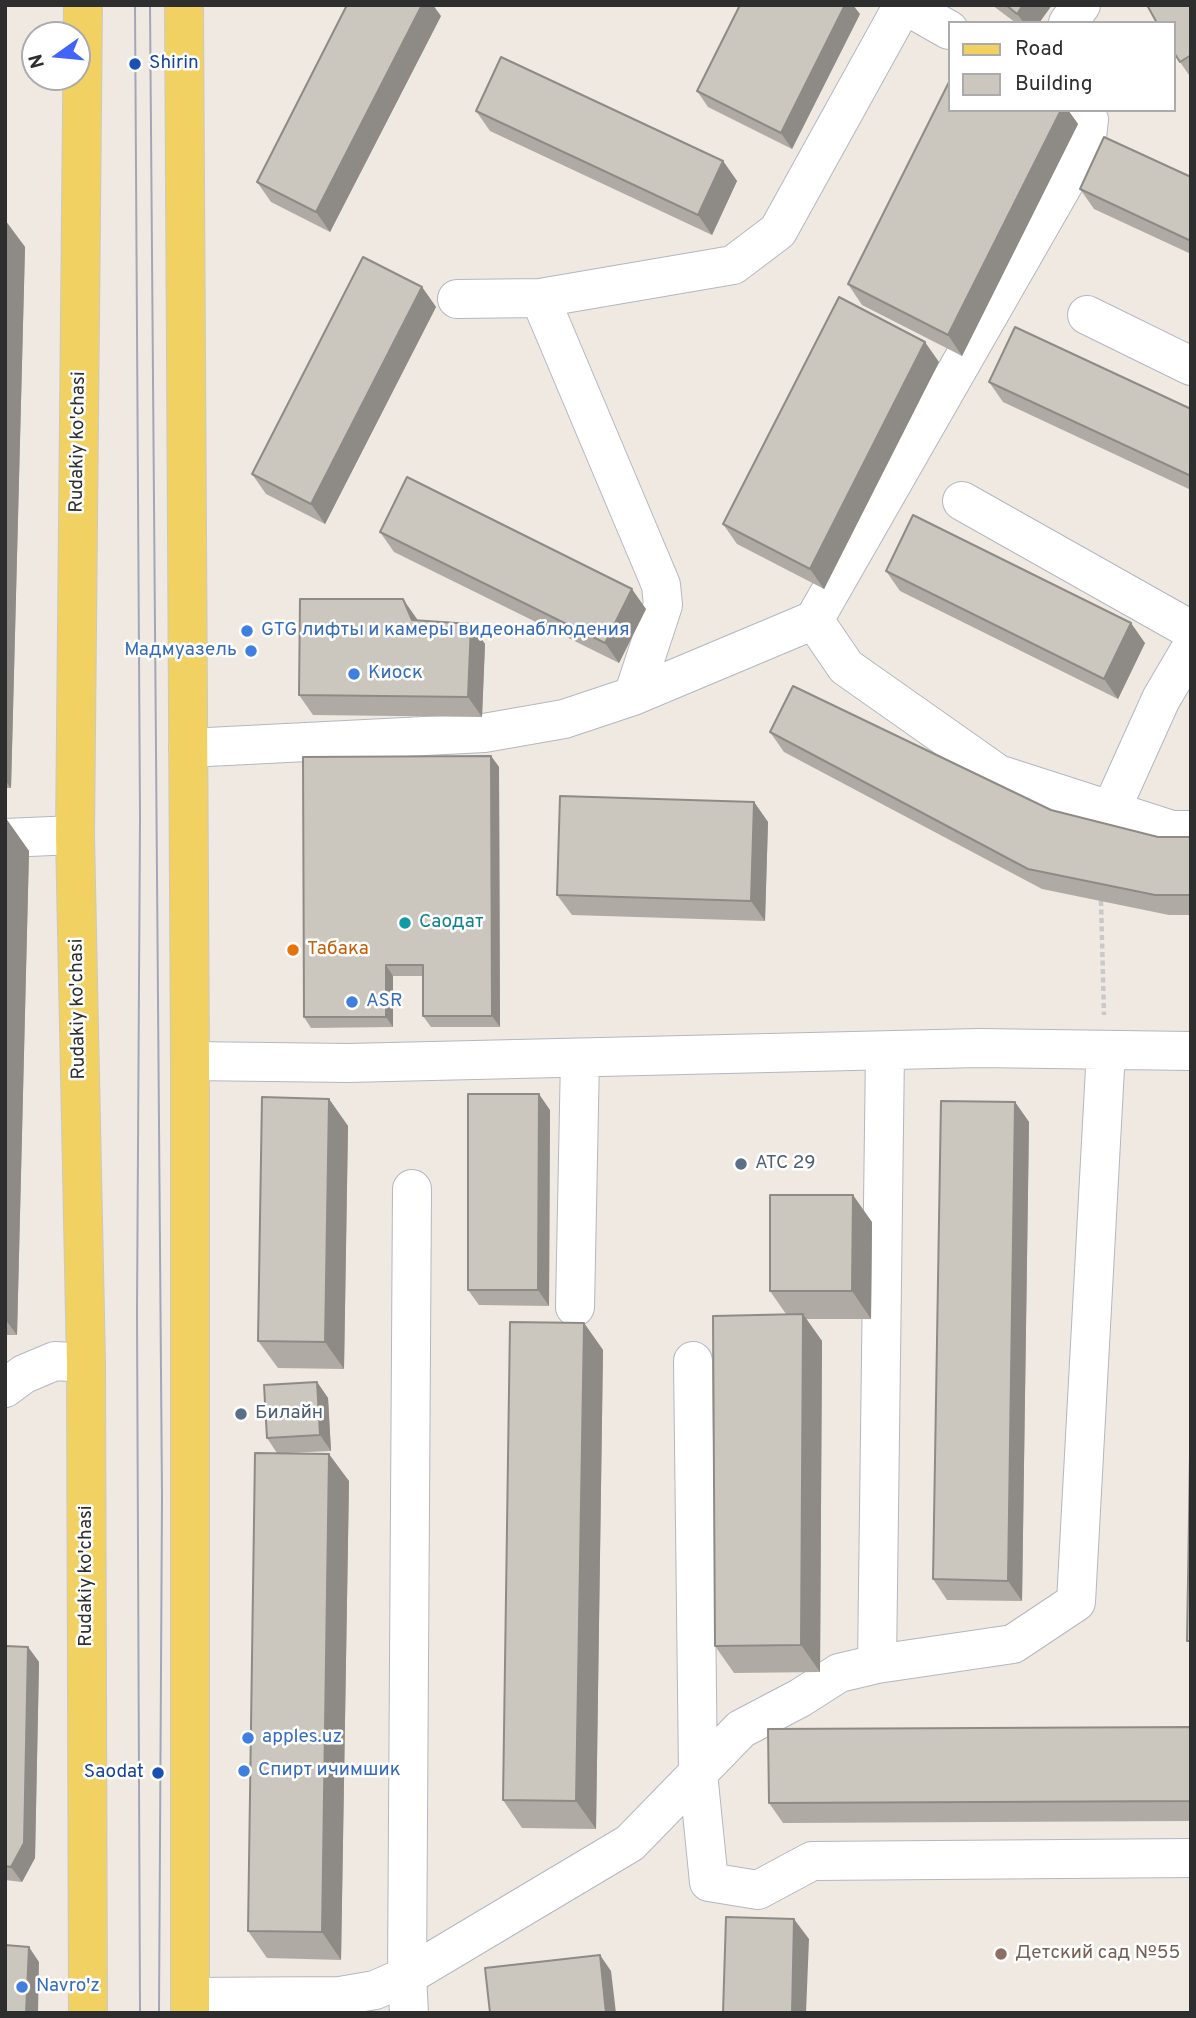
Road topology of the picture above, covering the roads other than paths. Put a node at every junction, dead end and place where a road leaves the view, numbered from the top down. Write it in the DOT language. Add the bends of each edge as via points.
graph roads {
  1 [pos="83,5"];
  2 [pos="184,5"];
  3 [pos="904,5"];
  4 [pos="1081,5"];
  5 [pos="1069,21"];
  6 [pos="948,29"];
  7 [pos="1079,112"];
  8 [pos="540,298"];
  9 [pos="457,299"];
  10 [pos="1087,315"];
  11 [pos="1191,366"];
  12 [pos="962,501"];
  13 [pos="814,620"];
  14 [pos="1191,630"];
  15 [pos="1191,648"];
  16 [pos="633,696"];
  17 [pos="188,748"];
  18 [pos="1111,810"];
  19 [pos="1191,830"];
  20 [pos="75,835"];
  21 [pos="5,838"];
  22 [pos="1105,1050"];
  23 [pos="885,1051"];
  24 [pos="1191,1051"];
  25 [pos="580,1058"];
  26 [pos="190,1060"];
  27 [pos="412,1189"];
  28 [pos="575,1307"];
  29 [pos="693,1361"];
  30 [pos="86,1363"];
  31 [pos="5,1388"];
  32 [pos="877,1664"];
  33 [pos="698,1773"];
  34 [pos="1191,1858"];
  35 [pos="408,1995"];
  36 [pos="190,2005"];
  37 [pos="88,2013"];
  1 -- 20 [label="main road, Rudakiy ko'chasi"];
  2 -- 17 [label="main road"];
  3 -- 6 [label="street"];
  3 -- 8 [label="street" via="778,231 733,265"];
  4 -- 5 [label="street"];
  7 -- 13 [label="street" via="1089,120 1086,145"];
  8 -- 9 [label="street"];
  8 -- 16 [label="street" via="661,584 663,605"];
  10 -- 11 [label="street"];
  12 -- 14 [label="street"];
  13 -- 16 [label="street"];
  13 -- 18 [label="street" via="846,667 998,774"];
  15 -- 18 [label="street" via="1161,699"];
  16 -- 17 [label="street" via="564,719 484,733"];
  17 -- 26 [label="main road"];
  18 -- 19 [label="street" via="1172,830"];
  20 -- 21 [label="street"];
  20 -- 30 [label="main road, Rudakiy ko'chasi"];
  22 -- 23 [label="street"];
  22 -- 24 [label="street"];
  22 -- 32 [label="street" via="1076,1602 1013,1644"];
  23 -- 25 [label="street"];
  23 -- 32 [label="street"];
  25 -- 26 [label="street" via="348,1063"];
  25 -- 28 [label="street"];
  26 -- 36 [label="main road"];
  27 -- 35 [label="street"];
  29 -- 33 [label="street"];
  30 -- 31 [label="street" via="55,1361"];
  30 -- 37 [label="main road, Rudakiy ko'chasi"];
  32 -- 33 [label="street" via="839,1673 741,1729"];
  33 -- 34 [label="street" via="709,1882 758,1890 812,1861"];
  33 -- 35 [label="street" via="630,1843"];
  35 -- 36 [label="street" via="375,1990"];
}
